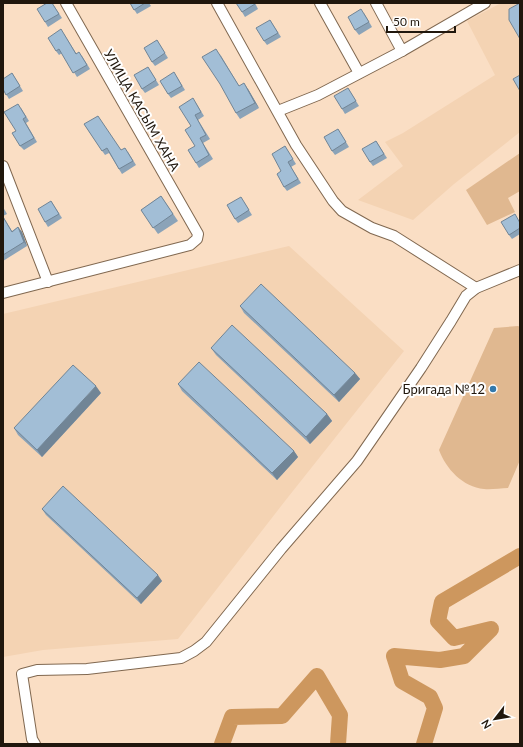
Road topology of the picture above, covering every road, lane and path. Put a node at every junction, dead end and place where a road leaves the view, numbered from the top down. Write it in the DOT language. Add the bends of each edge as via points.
graph roads {
  1 [pos="66,3"];
  2 [pos="217,3"];
  3 [pos="320,3"];
  4 [pos="376,3"];
  5 [pos="485,3"];
  6 [pos="402,51"];
  7 [pos="359,73"];
  8 [pos="278,111"];
  9 [pos="3,166"];
  10 [pos="520,270"];
  11 [pos="48,282"];
  12 [pos="476,288"];
  13 [pos="3,293"];
  14 [pos="35,744"];
  1 -- 11 [label="street, УЛИЦА КАСЫМ ХАНА" via="198,234 197,239 190,245"];
  2 -- 8 [label="street"];
  3 -- 7 [label="street"];
  4 -- 6 [label="street"];
  5 -- 6 [label="street"];
  6 -- 7 [label="street"];
  7 -- 8 [label="street" via="318,95"];
  8 -- 12 [label="street" via="324,190 342,211 372,228 394,236"];
  9 -- 11 [label="street"];
  10 -- 12 [label="street"];
  11 -- 13 [label="street"];
  12 -- 14 [label="street" via="466,296 421,368 357,461 206,642 181,658 87,669 37,670 22,674 32,739"];
}
